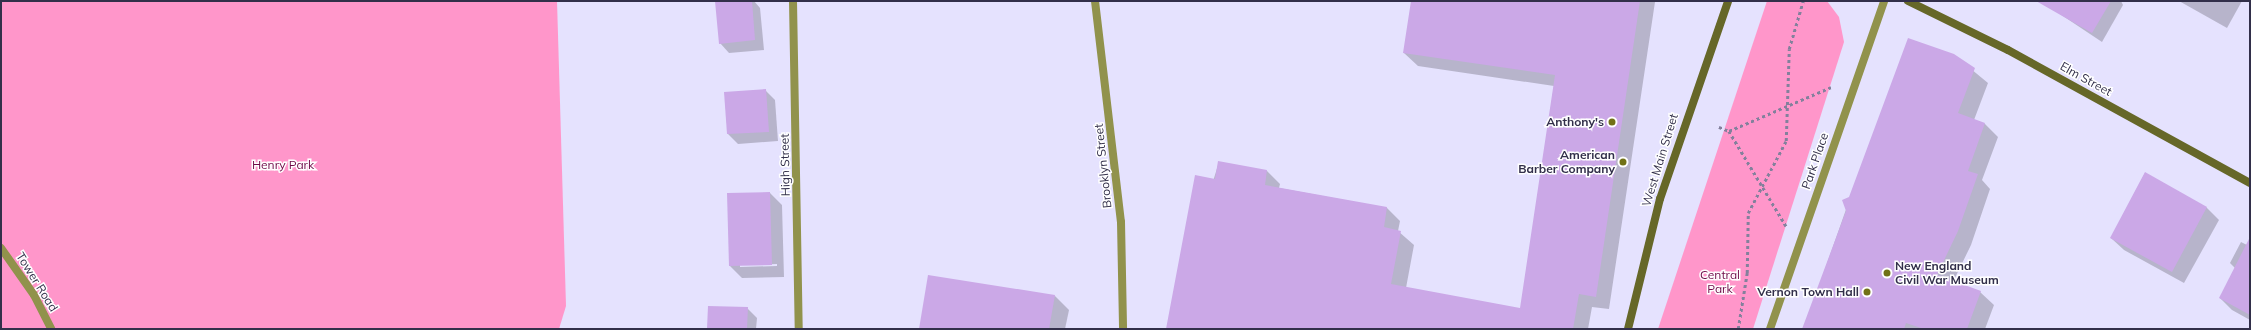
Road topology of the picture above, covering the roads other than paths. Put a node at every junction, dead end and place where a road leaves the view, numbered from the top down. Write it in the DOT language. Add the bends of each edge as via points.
graph roads {
  1 [pos="793,1"];
  2 [pos="1095,1"];
  3 [pos="1728,1"];
  4 [pos="1884,1"];
  5 [pos="1908,1"];
  6 [pos="2250,183"];
  7 [pos="1,248"];
  8 [pos="51,329"];
  9 [pos="799,329"];
  10 [pos="1123,329"];
  11 [pos="1628,329"];
  12 [pos="1770,329"];
  1 -- 9 [label="street, High Street"];
  2 -- 10 [label="street, Brooklyn Street" via="1121,222"];
  3 -- 11 [label="street, West Main Street" via="1665,184"];
  4 -- 12 [label="street, Park Place"];
  5 -- 6 [label="street, Elm Street" via="2000,46"];
  7 -- 8 [label="street, Tower Road" via="34,294"];
}
